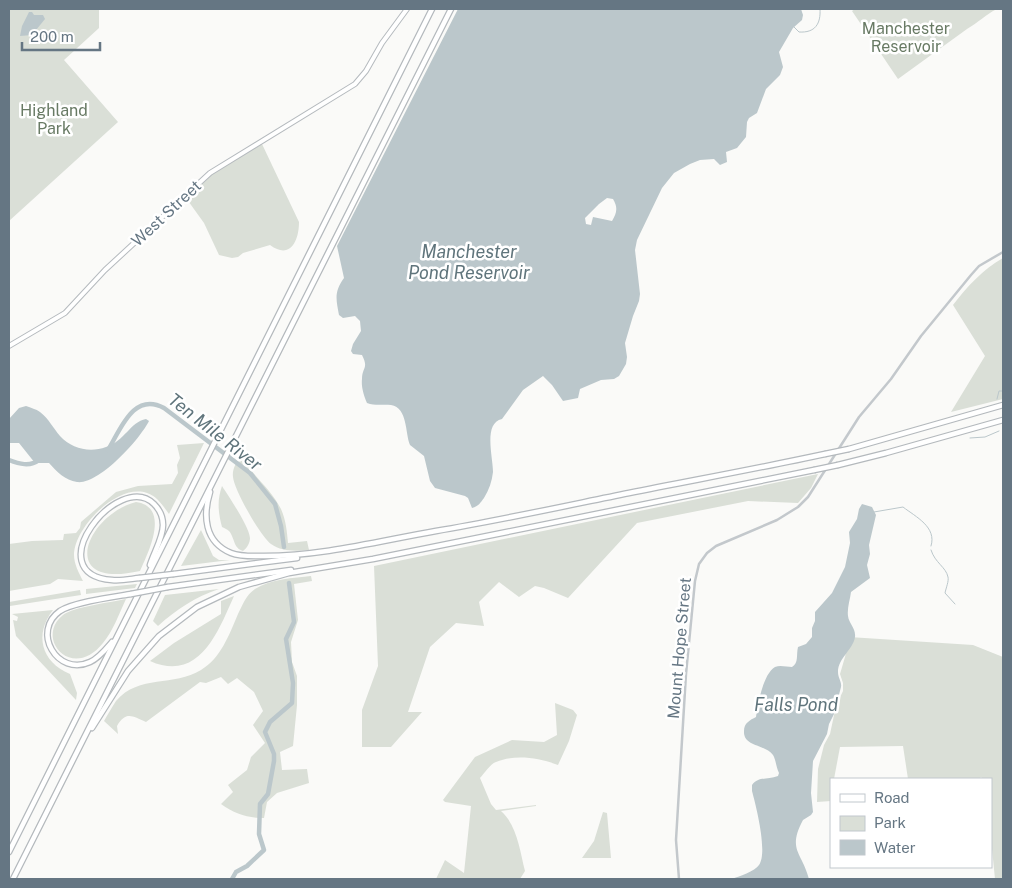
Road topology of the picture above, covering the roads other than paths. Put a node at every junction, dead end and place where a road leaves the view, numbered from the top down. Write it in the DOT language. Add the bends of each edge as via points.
graph roads {
  1 [pos="407,9"];
  2 [pos="432,9"];
  3 [pos="451,9"];
  4 [pos="1003,252"];
  5 [pos="9,346"];
  6 [pos="1003,405"];
  7 [pos="1003,420"];
  8 [pos="215,477"];
  9 [pos="306,555"];
  10 [pos="308,569"];
  11 [pos="147,576"];
  12 [pos="116,637"];
  13 [pos="85,736"];
  14 [pos="9,852"];
  15 [pos="13,879"];
  16 [pos="679,879"];
  1 -- 5 [label="main road, West Street" via="355,84 210,173 65,313"];
  2 -- 11 [label="highway"];
  3 -- 8 [label="highway"];
  4 -- 16 [label="street, Mount Hope Street" via="979,266 920,338 859,417 808,497 777,520 716,546 699,564 686,674 676,840"];
  6 -- 9 [label="highway, bridge" via="849,449 366,547"];
  7 -- 10 [label="highway, bridge" via="838,465 373,559"];
  8 -- 9 [label="highway" via="205,521 211,536 221,547 242,555"];
  8 -- 13 [label="highway"];
  9 -- 11 [label="highway, bridge" via="139,578 114,580 96,577 85,568 80,556 84,540 97,520 113,506 132,497 150,500 162,519 162,532"];
  10 -- 12 [label="highway, bridge" via="168,587 64,609 54,617 48,632 55,655 76,665 95,659"];
  10 -- 13 [label="highway" via="239,587 205,602 181,618 152,642 134,663"];
  11 -- 12 [label="highway"];
  12 -- 14 [label="highway"];
  13 -- 15 [label="highway"];
}
